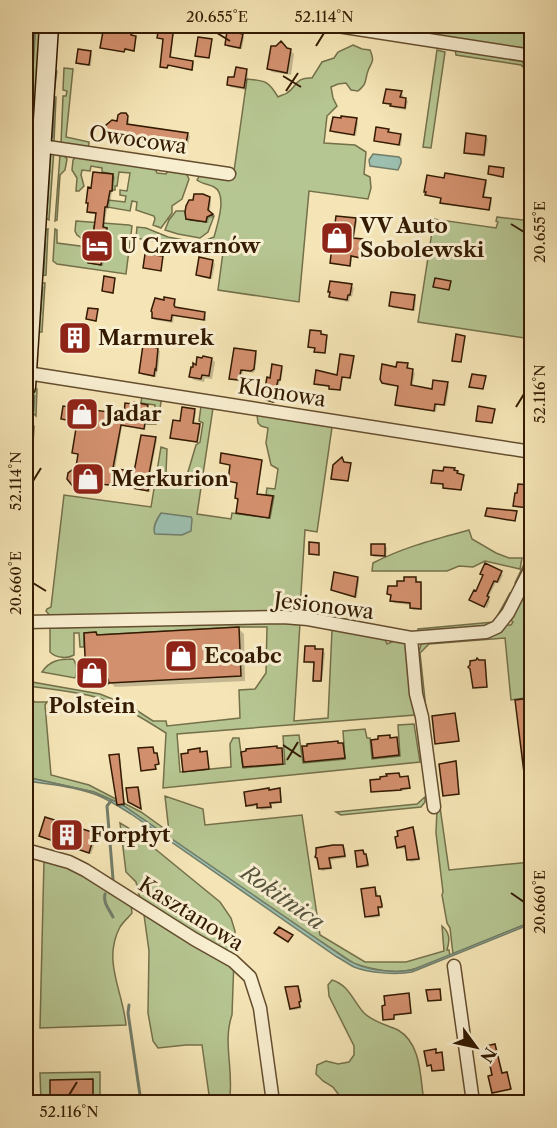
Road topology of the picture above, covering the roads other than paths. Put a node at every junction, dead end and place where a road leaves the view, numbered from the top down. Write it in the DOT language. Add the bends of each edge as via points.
graph roads {
  1 [pos="49,26"];
  2 [pos="338,26"];
  3 [pos="531,56"];
  4 [pos="41,146"];
  5 [pos="229,174"];
  6 [pos="26,380"];
  7 [pos="531,452"];
  8 [pos="531,566"];
  9 [pos="26,622"];
  10 [pos="411,638"];
  11 [pos="434,807"];
  12 [pos="26,850"];
  13 [pos="454,966"];
  14 [pos="273,1102"];
  15 [pos="473,1102"];
  1 -- 4 [label="main road"];
  2 -- 3 [label="street"];
  4 -- 5 [label="street, Owocowa"];
  4 -- 6 [label="main road"];
  6 -- 7 [label="street, Klonowa"];
  8 -- 10 [label="street, Jesionowa" via="497,627 486,632"];
  9 -- 10 [label="street, Jesionowa" via="283,617"];
  10 -- 11 [label="street"];
  12 -- 14 [label="street, Kasztanowa" via="85,870 233,961 250,977 260,1008"];
  13 -- 15 [label="street"];
}
